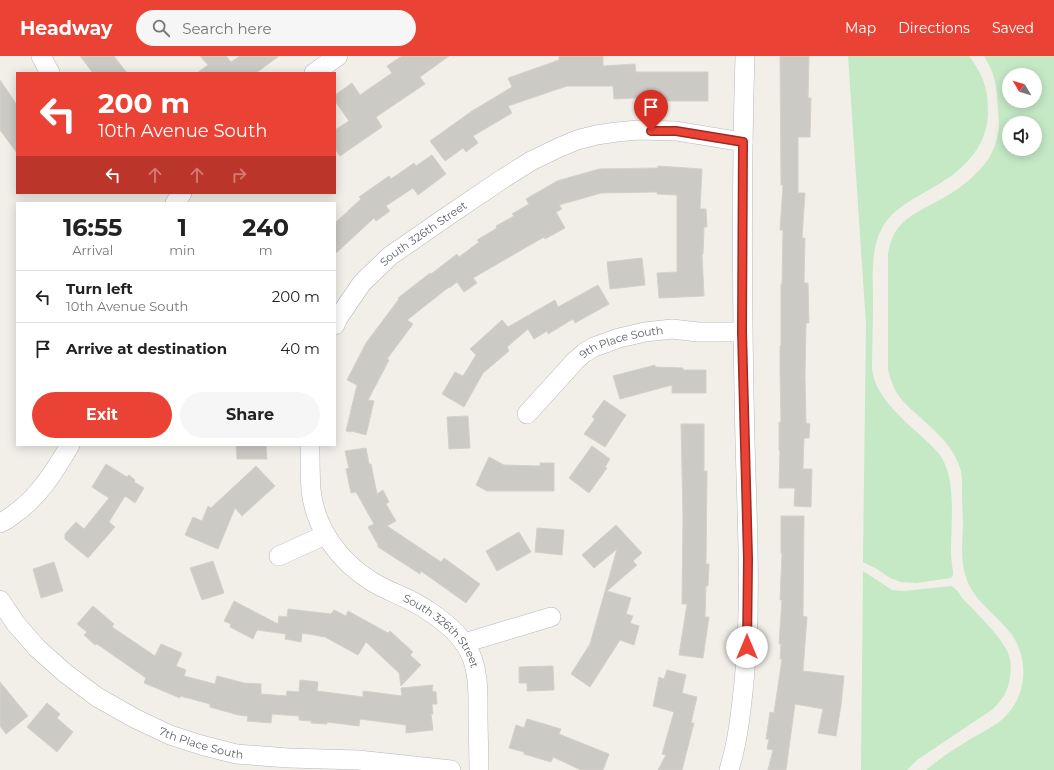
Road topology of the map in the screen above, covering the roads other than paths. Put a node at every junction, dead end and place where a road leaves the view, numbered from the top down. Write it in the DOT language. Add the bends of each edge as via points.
graph roads {
  1 [pos="41,56"];
  2 [pos="338,56"];
  3 [pos="745,56"];
  4 [pos="49,72"];
  5 [pos="315,72"];
  6 [pos="743,142"];
  7 [pos="336,323"];
  8 [pos="742,332"];
  9 [pos="527,414"];
  10 [pos="69,446"];
  11 [pos="310,446"];
  12 [pos="0,523"];
  13 [pos="325,535"];
  14 [pos="279,556"];
  15 [pos="0,600"];
  16 [pos="551,617"];
  17 [pos="464,643"];
  18 [pos="451,770"];
  19 [pos="479,770"];
  20 [pos="730,770"];
  1 -- 4 [label="street"];
  2 -- 5 [label="street"];
  3 -- 6 [label="street"];
  6 -- 7 [label="street, South 326th Street" via="676,131 638,130 596,135 558,148 531,161 454,210 390,256 362,284"];
  6 -- 8 [label="street"];
  8 -- 9 [label="street, 9th Place South" via="672,329 645,332 594,347 575,361"];
  8 -- 20 [label="street" via="748,559 747,647 741,713"];
  10 -- 12 [label="street" via="42,488 25,507"];
  11 -- 13 [label="street, South 326th Street" via="311,490 314,507"];
  13 -- 14 [label="street"];
  13 -- 17 [label="street, South 326th Street" via="362,575 423,607 439,618"];
  15 -- 18 [label="street, 7th Place South" via="37,648 65,673 97,697 170,735 236,754 358,760"];
  16 -- 17 [label="street"];
  17 -- 19 [label="street, South 326th Street" via="476,674"];
}
